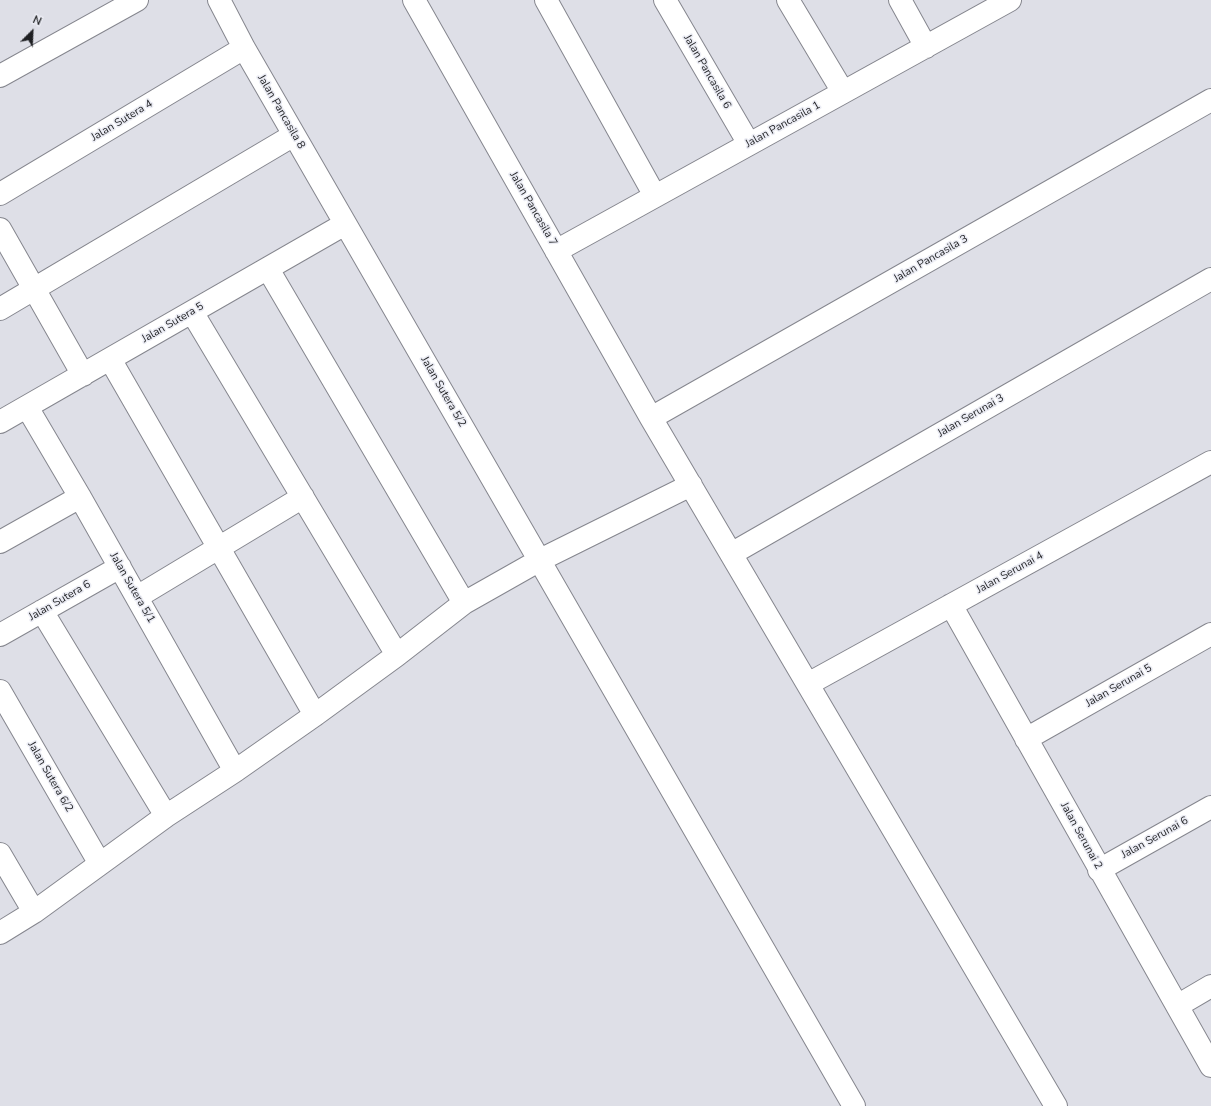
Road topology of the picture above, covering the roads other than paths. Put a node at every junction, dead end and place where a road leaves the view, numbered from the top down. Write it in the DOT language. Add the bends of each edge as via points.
graph roads {
  1 [pos="137,0"];
  2 [pos="219,0"];
  3 [pos="414,0"];
  4 [pos="546,0"];
  5 [pos="666,0"];
  6 [pos="788,0"];
  7 [pos="900,0"];
  8 [pos="1010,0"];
  9 [pos="926,47"];
  10 [pos="244,48"];
  11 [pos="0,76"];
  12 [pos="843,92"];
  13 [pos="1211,100"];
  14 [pos="294,135"];
  15 [pos="749,144"];
  16 [pos="0,194"];
  17 [pos="655,196"];
  18 [pos="345,224"];
  19 [pos="0,229"];
  20 [pos="556,251"];
  21 [pos="268,269"];
  22 [pos="1211,279"];
  23 [pos="34,290"];
  24 [pos="0,309"];
  25 [pos="192,312"];
  26 [pos="110,359"];
  27 [pos="82,375"];
  28 [pos="27,407"];
  29 [pos="651,418"];
  30 [pos="0,422"];
  31 [pos="1211,462"];
  32 [pos="690,485"];
  33 [pos="80,497"];
  34 [pos="303,497"];
  35 [pos="0,542"];
  36 [pos="219,549"];
  37 [pos="731,554"];
  38 [pos="540,560"];
  39 [pos="120,567"];
  40 [pos="137,597"];
  41 [pos="464,603"];
  42 [pos="951,605"];
  43 [pos="42,611"];
  44 [pos="1211,634"];
  45 [pos="0,635"];
  46 [pos="397,655"];
  47 [pos="808,684"];
  48 [pos="0,691"];
  49 [pos="315,715"];
  50 [pos="1026,739"];
  51 [pos="235,771"];
  52 [pos="1211,807"];
  53 [pos="166,816"];
  54 [pos="0,854"];
  55 [pos="100,864"];
  56 [pos="1099,870"];
  57 [pos="34,912"];
  58 [pos="0,933"];
  59 [pos="1211,986"];
  60 [pos="1176,1006"];
  61 [pos="1211,1066"];
  62 [pos="854,1106"];
  63 [pos="1056,1106"];
  1 -- 11 [label="street"];
  2 -- 10 [label="street, Jalan Pancasila 8"];
  3 -- 20 [label="street, Jalan Pancasila 7"];
  4 -- 17 [label="street"];
  5 -- 15 [label="street, Jalan Pancasila 6"];
  6 -- 12 [label="street"];
  7 -- 9 [label="street"];
  8 -- 9 [label="street, Jalan Pancasila 1"];
  9 -- 12 [label="street, Jalan Pancasila 1"];
  10 -- 14 [label="street, Jalan Pancasila 8"];
  10 -- 16 [label="street, Jalan Sutera 4"];
  12 -- 15 [label="street, Jalan Pancasila 1"];
  13 -- 29 [label="street, Jalan Pancasila 3"];
  14 -- 18 [label="street, Jalan Pancasila 8"];
  14 -- 23 [label="street"];
  15 -- 17 [label="street, Jalan Pancasila 1"];
  17 -- 20 [label="street, Jalan Pancasila 1"];
  18 -- 21 [label="street, Jalan Sutera 5"];
  18 -- 38 [label="street, Jalan Sutera 5/2"];
  19 -- 23 [label="street"];
  20 -- 29 [label="street, Jalan Pancasila 7"];
  21 -- 25 [label="street, Jalan Sutera 5"];
  21 -- 41 [label="street"];
  22 -- 37 [label="street, Jalan Serunai 3"];
  23 -- 24 [label="street"];
  23 -- 27 [label="street"];
  25 -- 26 [label="street, Jalan Sutera 5"];
  25 -- 34 [label="street"];
  26 -- 27 [label="street, Jalan Sutera 5"];
  26 -- 36 [label="street"];
  27 -- 28 [label="street, Jalan Sutera 5"];
  28 -- 30 [label="street, Jalan Sutera 5"];
  28 -- 33 [label="street, Jalan Sutera 5/1"];
  29 -- 32 [label="street, Jalan Pancasila 7"];
  31 -- 42 [label="street, Jalan Serunai 4"];
  32 -- 37 [label="street, Jalan Pancasila 7"];
  32 -- 38 [label="street"];
  33 -- 35 [label="street"];
  33 -- 39 [label="street, Jalan Sutera 5/1"];
  34 -- 36 [label="street"];
  34 -- 46 [label="street"];
  36 -- 40 [label="street"];
  36 -- 49 [label="street"];
  37 -- 47 [label="street, Jalan Pancasila 7"];
  38 -- 41 [label="street"];
  38 -- 62 [label="street, Jalan Sutera 5/2"];
  39 -- 40 [label="street, Jalan Sutera 5/1"];
  39 -- 43 [label="street, Jalan Sutera 6"];
  40 -- 51 [label="street, Jalan Sutera 5/1"];
  41 -- 46 [label="street"];
  42 -- 47 [label="street, Jalan Serunai 4"];
  42 -- 50 [label="street, Jalan Serunai 2"];
  43 -- 45 [label="street, Jalan Sutera 6"];
  43 -- 53 [label="street"];
  44 -- 50 [label="street, Jalan Serunai 5"];
  46 -- 49 [label="street"];
  47 -- 63 [label="street, Jalan Pancasila 7"];
  48 -- 55 [label="street, Jalan Sutera 6/2"];
  49 -- 51 [label="street"];
  50 -- 56 [label="street, Jalan Serunai 2"];
  51 -- 53 [label="street"];
  52 -- 56 [label="street, Jalan Serunai 6"];
  53 -- 55 [label="street"];
  54 -- 57 [label="street"];
  55 -- 57 [label="street"];
  56 -- 60 [label="street, Jalan Serunai 2"];
  57 -- 58 [label="street"];
  59 -- 60 [label="street"];
  60 -- 61 [label="street, Jalan Serunai 2"];
}
